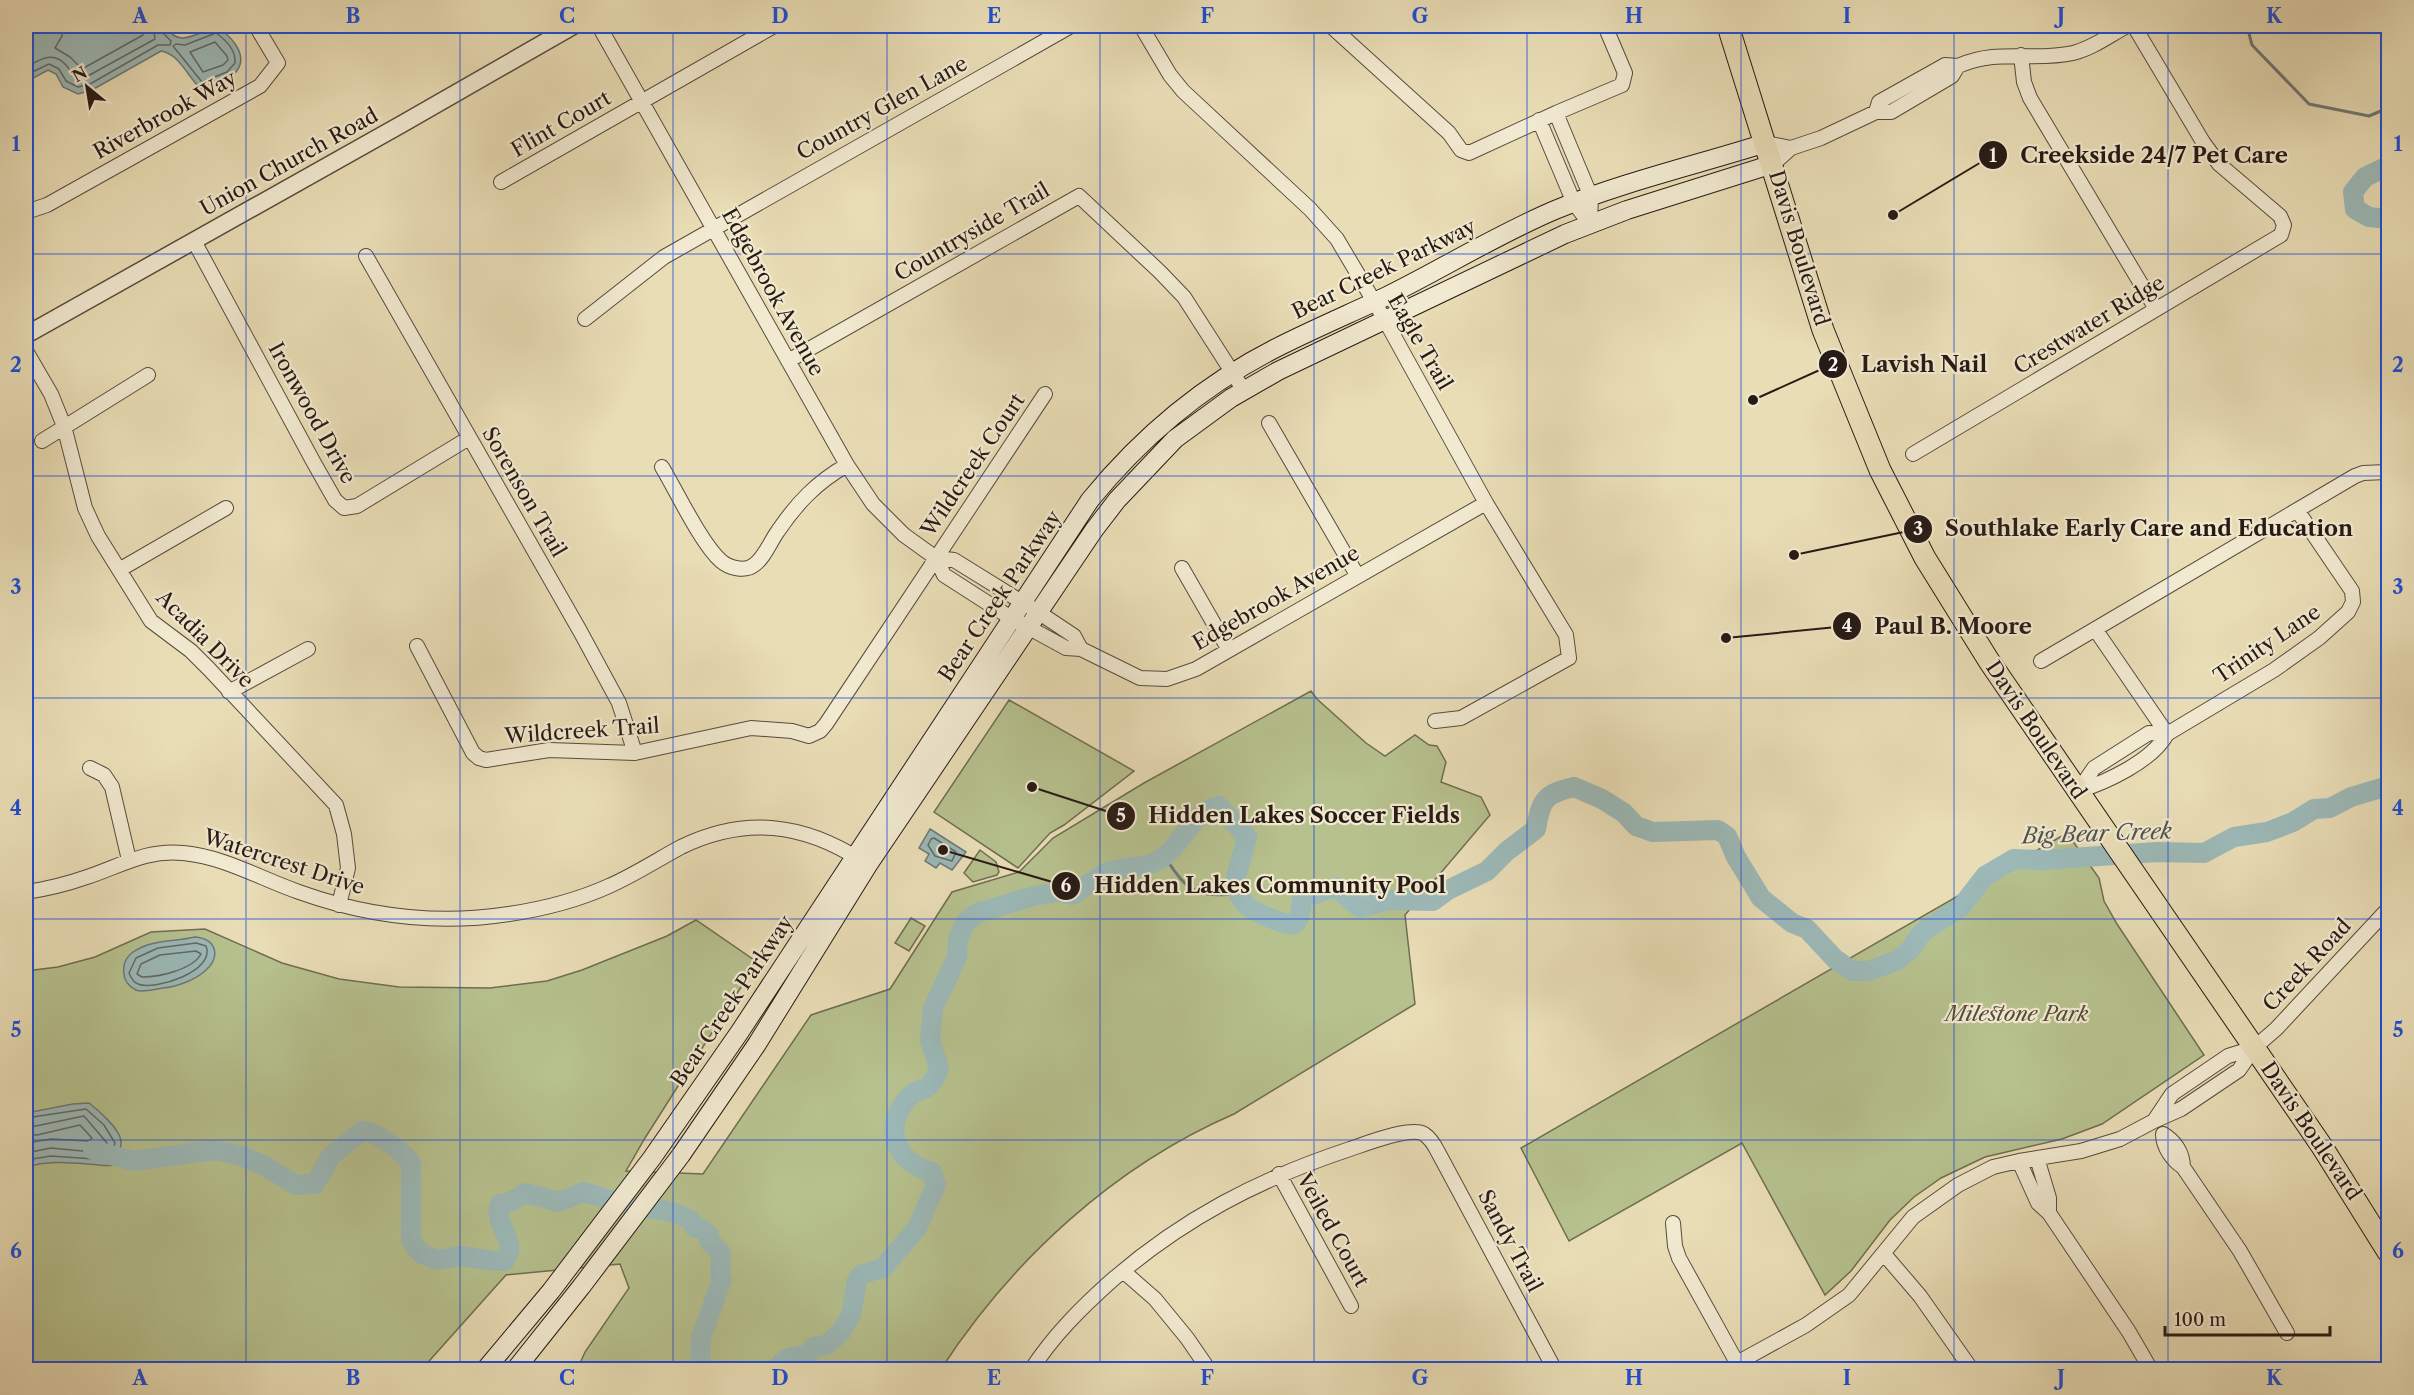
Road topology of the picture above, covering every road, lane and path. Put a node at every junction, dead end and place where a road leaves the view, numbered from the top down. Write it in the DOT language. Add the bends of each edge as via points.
graph roads {
  1 [pos="256,26"];
  2 [pos="573,26"];
  3 [pos="599,26"];
  4 [pos="774,26"];
  5 [pos="1071,26"];
  6 [pos="1141,26"];
  7 [pos="1331,26"];
  8 [pos="1605,26"];
  9 [pos="1728,26"];
  10 [pos="2127,26"];
  11 [pos="2134,26"];
  12 [pos="2021,55"];
  13 [pos="641,101"];
  14 [pos="1556,112"];
  15 [pos="1539,120"];
  16 [pos="1766,143"];
  17 [pos="1791,148"];
  18 [pos="1773,164"];
  19 [pos="501,182"];
  20 [pos="1591,197"];
  21 [pos="1574,203"];
  22 [pos="26,212"];
  23 [pos="1590,224"];
  24 [pos="713,227"];
  25 [pos="194,241"];
  26 [pos="366,256"];
  27 [pos="1374,302"];
  28 [pos="2156,309"];
  29 [pos="585,319"];
  30 [pos="1385,320"];
  31 [pos="26,335"];
  32 [pos="26,351"];
  33 [pos="788,361"];
  34 [pos="1233,372"];
  35 [pos="148,375"];
  36 [pos="1243,389"];
  37 [pos="1045,394"];
  38 [pos="1269,423"];
  39 [pos="64,426"];
  40 [pos="469,438"];
  41 [pos="42,441"];
  42 [pos="1913,454"];
  43 [pos="847,465"];
  44 [pos="662,467"];
  45 [pos="2386,472"];
  46 [pos="1486,503"];
  47 [pos="226,508"];
  48 [pos="2297,510"];
  49 [pos="936,558"];
  50 [pos="1182,568"];
  51 [pos="119,570"];
  52 [pos="1357,575"];
  53 [pos="1021,603"];
  54 [pos="1011,618"];
  55 [pos="1033,620"];
  56 [pos="2095,629"];
  57 [pos="417,646"];
  58 [pos="308,649"];
  59 [pos="1229,650"];
  60 [pos="2041,660"];
  61 [pos="229,692"];
  62 [pos="1435,721"];
  63 [pos="2168,734"];
  64 [pos="2128,747"];
  65 [pos="635,753"];
  66 [pos="2137,762"];
  67 [pos="90,768"];
  68 [pos="2078,791"];
  69 [pos="129,860"];
  70 [pos="862,861"];
  71 [pos="26,892"];
  72 [pos="339,906"];
  73 [pos="2388,909"];
  74 [pos="2254,1048"];
  75 [pos="2154,1121"];
  76 [pos="2037,1158"];
  77 [pos="2019,1161"];
  78 [pos="1279,1174"];
  79 [pos="2049,1213"];
  80 [pos="1673,1223"];
  81 [pos="2388,1252"];
  82 [pos="1884,1254"];
  83 [pos="1123,1271"];
  84 [pos="1350,1306"];
  85 [pos="2287,1333"];
  86 [pos="491,1365"];
  87 [pos="1739,1366"];
  88 [pos="1551,1368"];
  89 [pos="517,1369"];
  90 [pos="1031,1370"];
  91 [pos="1209,1370"];
  92 [pos="1972,1370"];
  93 [pos="2151,1370"];
  1 -- 22 [label="street, Riverbrook Way" via="278,63 260,86 47,206"];
  2 -- 25 [label="street, Union Church Road"];
  3 -- 13 [label="street, Edgebrook Avenue"];
  4 -- 13 [label="street, Flint Court"];
  5 -- 24 [label="street, Country Glen Lane"];
  6 -- 27 [label="street, Eagle Trail" via="1183,91 1325,224"];
  7 -- 15 [label="street" via="1465,152 1473,153"];
  8 -- 14 [label="street" via="1625,73 1624,82"];
  9 -- 16 [label="main road, Davis Boulevard"];
  10 -- 12 [label="street, Bear Creek Parkway" via="2074,53"];
  11 -- 28 [label="street, Crestwater Ridge" via="2210,152 2228,174 2283,221 2276,239"];
  12 -- 17 [label="street, Bear Creek Parkway" via="1980,58 1958,66 1952,76 1891,112 1876,112"];
  12 -- 28 [label="street" via="2030,98"];
  13 -- 19 [label="street, Flint Court"];
  13 -- 24 [label="street, Edgebrook Avenue"];
  14 -- 15 [label="street"];
  14 -- 20 [label="street"];
  15 -- 21 [label="street"];
  16 -- 17 [label="street, Bear Creek Parkway"];
  16 -- 18 [label="main road, Davis Boulevard"];
  16 -- 20 [label="main road, Bear Creek Parkway"];
  17 -- 18 [label="street, Bear Creek Parkway"];
  18 -- 23 [label="main road, Bear Creek Parkway"];
  18 -- 68 [label="main road, Davis Boulevard" via="1823,330 1880,471 1925,558 1971,634"];
  20 -- 21 [label="main road, Bear Creek Parkway"];
  20 -- 23 [label="street"];
  21 -- 23 [label="street"];
  21 -- 27 [label="main road, Bear Creek Parkway" via="1526,223"];
  23 -- 30 [label="main road, Bear Creek Parkway"];
  24 -- 29 [label="street, Country Glen Lane" via="664,257"];
  24 -- 33 [label="street, Edgebrook Avenue"];
  25 -- 31 [label="street, Union Church Road"];
  25 -- 40 [label="street, Ironwood Drive" via="314,463 335,500 344,508 357,506"];
  26 -- 40 [label="street, Sorenson Trail"];
  27 -- 30 [label="street, Eagle Trail"];
  27 -- 34 [label="main road, Bear Creek Parkway"];
  28 -- 42 [label="street, Crestwater Ridge"];
  30 -- 36 [label="main road, Bear Creek Parkway"];
  30 -- 46 [label="street, Eagle Trail"];
  32 -- 39 [label="street, Acadia Drive"];
  33 -- 34 [label="street, Countryside Trail" via="1079,196 1178,290"];
  33 -- 43 [label="street, Edgebrook Avenue"];
  34 -- 36 [label="street, Countryside Trail"];
  34 -- 53 [label="main road, Bear Creek Parkway" via="1187,404 1124,460 1090,500"];
  35 -- 39 [label="street"];
  36 -- 55 [label="main road, Bear Creek Parkway" via="1179,436 1149,466 1104,517"];
  37 -- 49 [label="street, Wildcreek Court"];
  38 -- 52 [label="street"];
  39 -- 41 [label="street"];
  39 -- 51 [label="street, Acadia Drive" via="85,508"];
  40 -- 65 [label="street, Sorenson Trail" via="619,703"];
  43 -- 44 [label="street" via="805,495 763,555 753,566 740,570 721,561 708,544"];
  43 -- 49 [label="street, Edgebrook Avenue" via="883,515"];
  45 -- 48 [label="street" via="2355,476"];
  46 -- 52 [label="street, Edgebrook Avenue"];
  46 -- 62 [label="street, Eagle Trail" via="1566,634 1569,658 1461,717"];
  47 -- 51 [label="street"];
  48 -- 56 [label="street"];
  48 -- 63 [label="street, Trinity Lane" via="2352,591 2350,609 2288,660"];
  49 -- 53 [label="street, Edgebrook Avenue" via="954,560"];
  49 -- 54 [label="street, Edgebrook Avenue" via="944,575"];
  49 -- 65 [label="street, Wildcreek Trail" via="820,731 809,736 751,728"];
  50 -- 59 [label="street"];
  51 -- 61 [label="street, Acadia Drive" via="151,621 191,651"];
  52 -- 59 [label="street, Edgebrook Avenue"];
  53 -- 54 [label="main road, Bear Creek Parkway"];
  53 -- 55 [label="street, Edgebrook Avenue"];
  54 -- 55 [label="street, Edgebrook Avenue"];
  54 -- 70 [label="main road, Bear Creek Parkway"];
  55 -- 59 [label="street, Edgebrook Avenue" via="1074,636 1081,649 1140,678 1167,680"];
  55 -- 70 [label="main road, Bear Creek Parkway"];
  56 -- 60 [label="street"];
  56 -- 63 [label="street"];
  57 -- 65 [label="street, Wildcreek Trail" via="479,758 549,750"];
  58 -- 61 [label="street"];
  61 -- 72 [label="street, Acadia Drive" via="336,805 345,834 348,868"];
  63 -- 64 [label="street, Trinity Lane" via="2150,734"];
  63 -- 66 [label="street, Trinity Lane" via="2160,747"];
  64 -- 66 [label="street"];
  64 -- 68 [label="street, Trinity Lane" via="2094,768"];
  66 -- 68 [label="street, Trinity Lane" via="2104,783"];
  67 -- 69 [label="street" via="104,775 112,787"];
  68 -- 74 [label="main road, Davis Boulevard"];
  69 -- 71 [label="street, Watercrest Drive" via="78,880"];
  69 -- 72 [label="street, Watercrest Drive" via="155,853 213,857"];
  70 -- 72 [label="street, Watercrest Drive" via="831,842 799,831 756,827 703,838 608,887 528,911 491,917 405,917"];
  70 -- 86 [label="main road, Bear Creek Parkway" via="652,1158"];
  70 -- 89 [label="main road, Bear Creek Parkway" via="757,1044 681,1155"];
  73 -- 74 [label="street, Creek Road"];
  74 -- 75 [label="street" via="2228,1056 2172,1094"];
  74 -- 81 [label="main road, Davis Boulevard"];
  75 -- 76 [label="street" via="2102,1146"];
  75 -- 85 [label="street" via="2183,1157 2183,1167 2240,1251"];
  76 -- 77 [label="street"];
  76 -- 79 [label="street" via="2049,1198"];
  77 -- 79 [label="street" via="2038,1203"];
  77 -- 82 [label="street" via="1977,1174 1934,1200 1913,1217"];
  78 -- 83 [label="street" via="1215,1206 1170,1234"];
  78 -- 84 [label="street, Veiled Court"];
  78 -- 88 [label="street, Sandy Trail" via="1404,1133 1424,1134 1438,1152"];
  79 -- 93 [label="street"];
  80 -- 87 [label="street" via="1679,1258"];
  82 -- 87 [label="street" via="1850,1295"];
  82 -- 92 [label="street" via="1920,1296"];
  83 -- 90 [label="street" via="1074,1315"];
  83 -- 91 [label="street" via="1155,1299"];
  86 -- 89 [label="street"];
}
